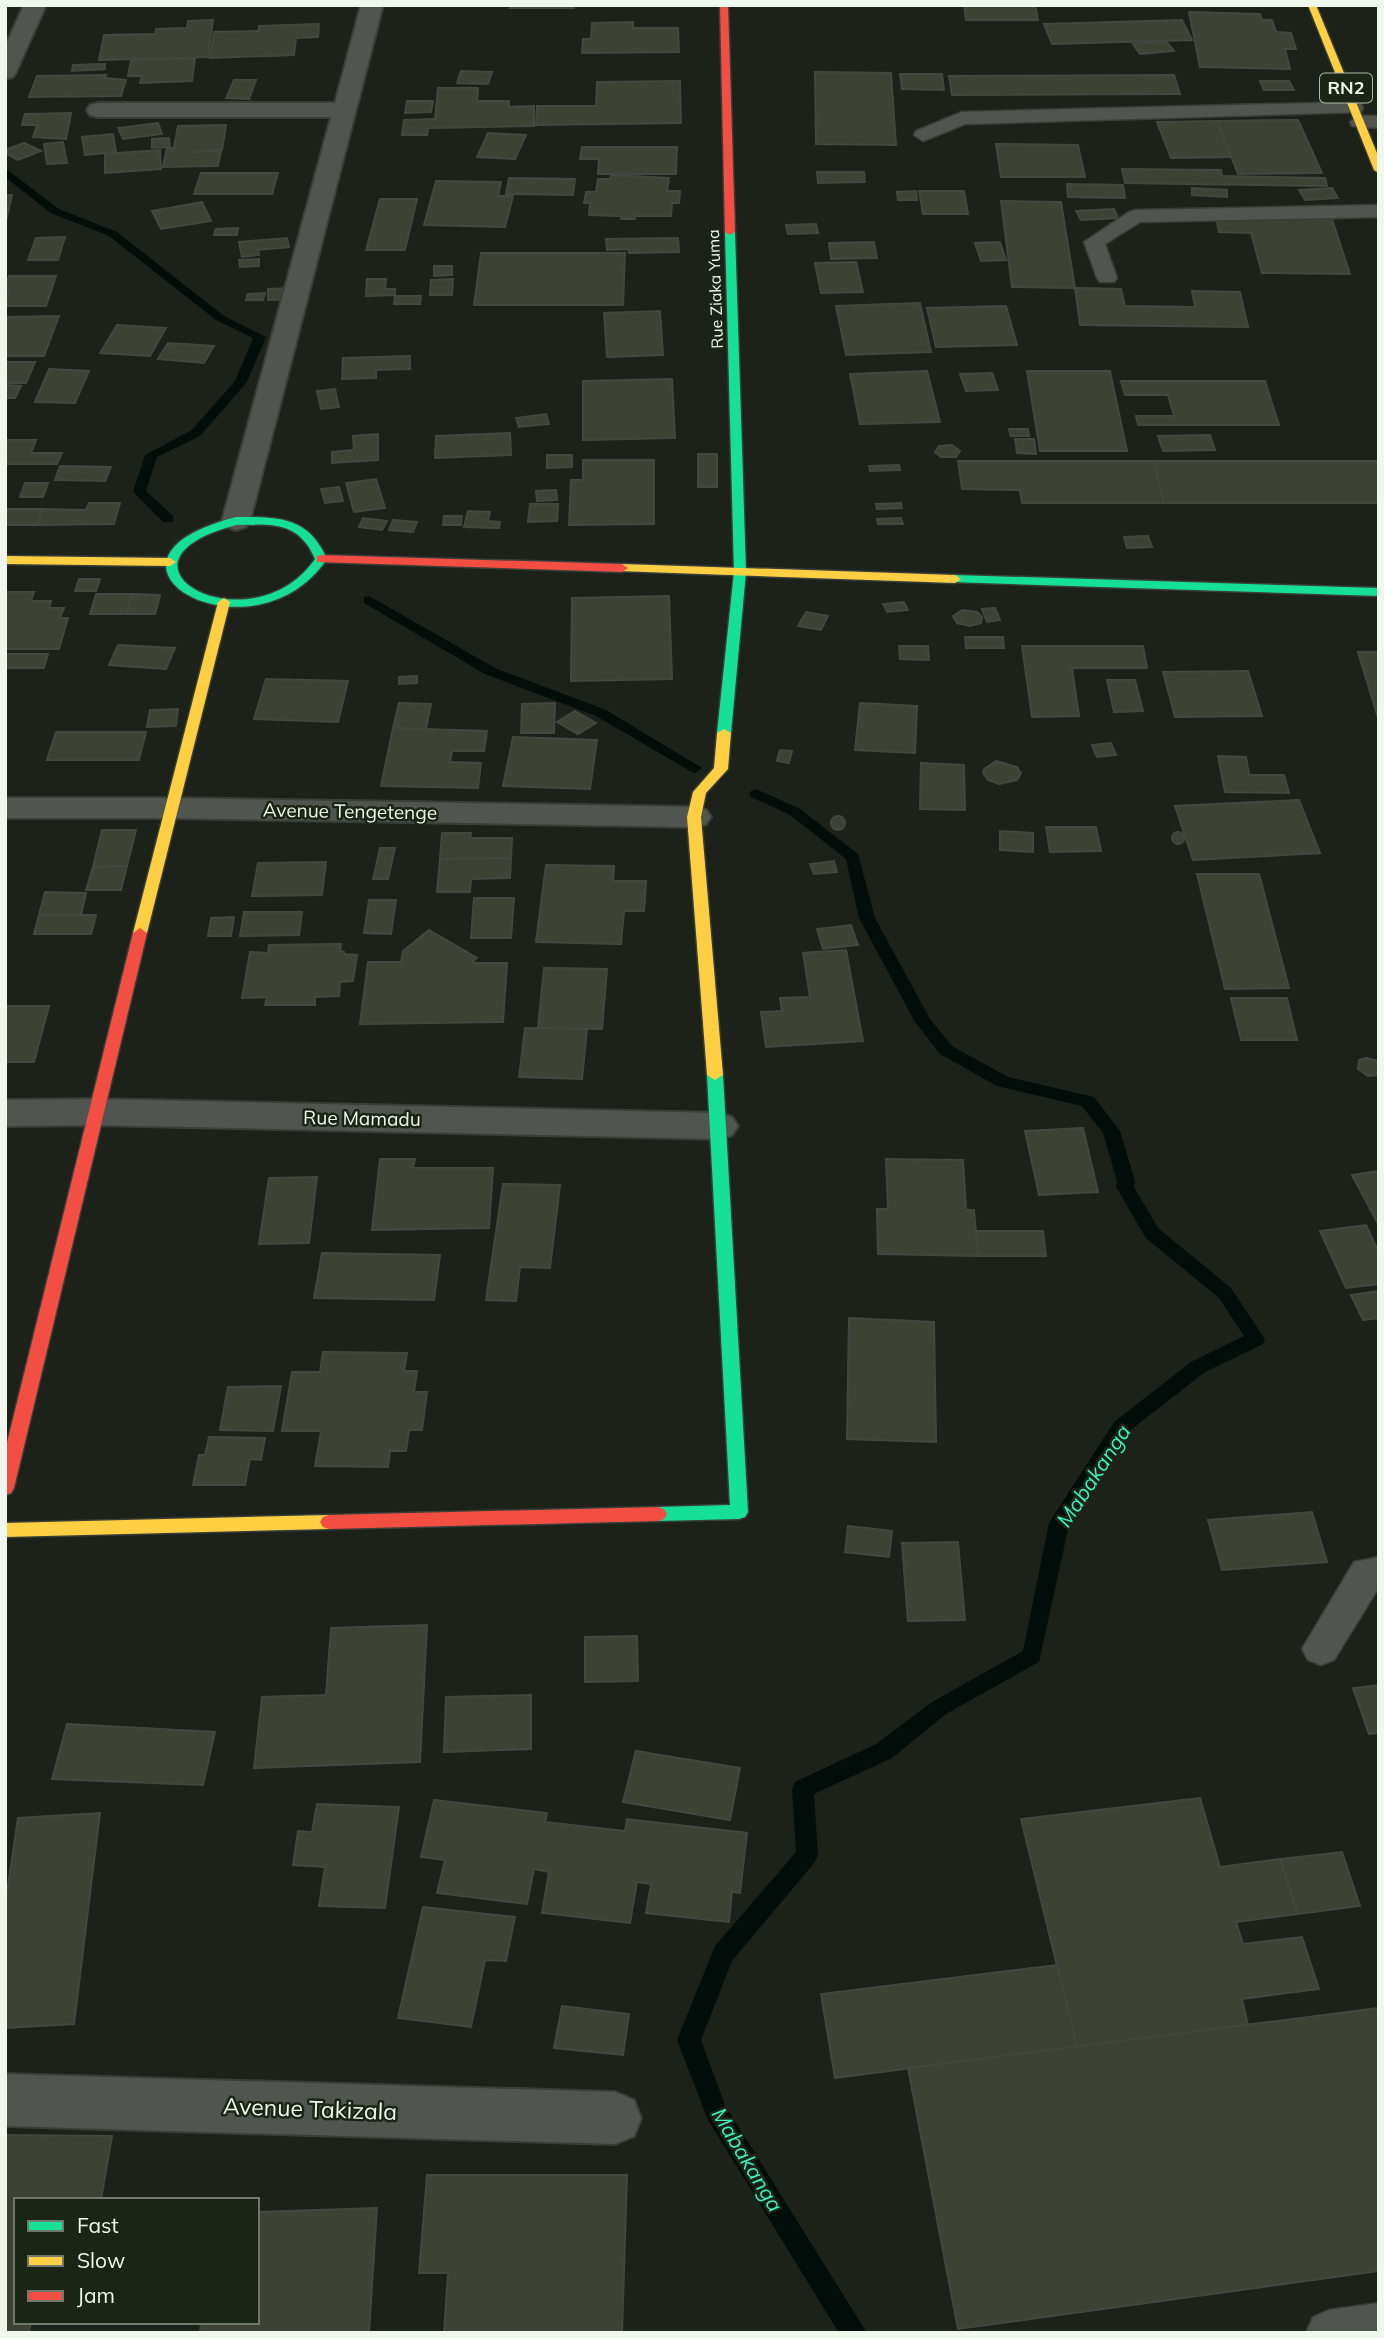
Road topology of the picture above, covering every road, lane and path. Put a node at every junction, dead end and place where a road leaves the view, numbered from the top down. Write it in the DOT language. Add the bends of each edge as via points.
graph roads {
  1 [pos="35,5"];
  2 [pos="372,5"];
  3 [pos="724,5"];
  4 [pos="1312,5"];
  5 [pos="5,72"];
  6 [pos="98,110"];
  7 [pos="343,110"];
  8 [pos="1364,117"];
  9 [pos="923,135"];
  10 [pos="1379,170"];
  11 [pos="1379,211"];
  12 [pos="1107,278"];
  13 [pos="236,522"];
  14 [pos="321,559"];
  15 [pos="5,560"];
  16 [pos="170,562"];
  17 [pos="740,572"];
  18 [pos="1379,592"];
  19 [pos="224,602"];
  20 [pos="697,804"];
  21 [pos="5,808"];
  22 [pos="170,808"];
  23 [pos="97,1112"];
  24 [pos="5,1113"];
  25 [pos="719,1126"];
  26 [pos="5,1488"];
  27 [pos="5,1530"];
  28 [pos="1379,1572"];
  29 [pos="1321,1649"];
  30 [pos="5,2100"];
  31 [pos="615,2118"];
  32 [pos="1379,2326"];
  33 [pos="1329,2333"];
  1 -- 5 [label="street"];
  2 -- 7 [label="street"];
  3 -- 17 [label="main road, Rue Ziaka Yuma"];
  4 -- 8 [label="main road, RN2"];
  6 -- 7 [label="street"];
  7 -- 13 [label="street"];
  8 -- 9 [label="lane" via="962,118"];
  8 -- 10 [label="main road, RN2"];
  11 -- 12 [label="lane" via="1136,216 1094,242"];
  13 -- 14 [label="main road" via="269,521 298,528 316,541"];
  13 -- 16 [label="main road" via="192,536"];
  14 -- 17 [label="main road"];
  14 -- 19 [label="main road" via="311,577 288,592 258,601"];
  15 -- 16 [label="main road"];
  16 -- 19 [label="main road" via="172,576 182,588"];
  17 -- 18 [label="main road"];
  17 -- 20 [label="main road, Rue Ziaka Yuma" via="721,769"];
  19 -- 22 [label="main road"];
  20 -- 22 [label="street, Avenue Tengetenge"];
  20 -- 25 [label="main road"];
  21 -- 22 [label="street, Avenue Tengetenge"];
  22 -- 23 [label="main road"];
  23 -- 24 [label="street, Rue Mamadu"];
  23 -- 25 [label="street, Rue Mamadu"];
  23 -- 26 [label="main road"];
  25 -- 27 [label="main road" via="739,1512"];
  28 -- 29 [label="lane" via="1367,1573"];
  30 -- 31 [label="street, Avenue Takizala"];
  32 -- 33 [label="lane"];
}
